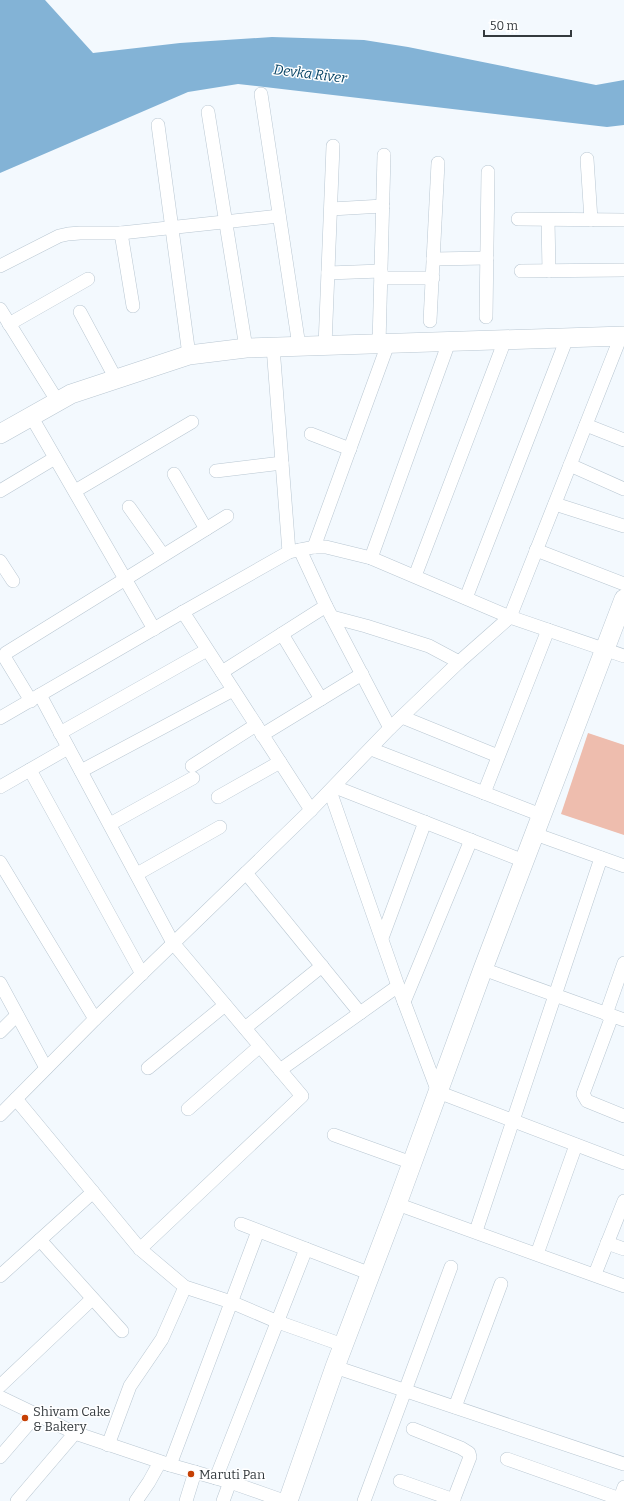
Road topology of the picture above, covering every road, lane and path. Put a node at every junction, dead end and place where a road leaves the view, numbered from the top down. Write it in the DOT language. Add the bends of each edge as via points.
graph roads {
  1 [pos="261,94"];
  2 [pos="208,112"];
  3 [pos="158,125"];
  4 [pos="333,146"];
  5 [pos="384,155"];
  6 [pos="587,159"];
  7 [pos="438,163"];
  8 [pos="488,172"];
  9 [pos="383,206"];
  10 [pos="331,209"];
  11 [pos="279,216"];
  12 [pos="518,219"];
  13 [pos="548,220"];
  14 [pos="591,220"];
  15 [pos="624,220"];
  16 [pos="226,222"];
  17 [pos="172,228"];
  18 [pos="121,233"];
  19 [pos="487,258"];
  20 [pos="433,259"];
  21 [pos="0,266"];
  22 [pos="624,270"];
  23 [pos="521,271"];
  24 [pos="549,271"];
  25 [pos="328,273"];
  26 [pos="381,275"];
  27 [pos="432,278"];
  28 [pos="88,279"];
  29 [pos="133,306"];
  30 [pos="0,310"];
  31 [pos="80,312"];
  32 [pos="486,317"];
  33 [pos="430,321"];
  34 [pos="9,324"];
  35 [pos="623,336"];
  36 [pos="567,338"];
  37 [pos="505,340"];
  38 [pos="448,342"];
  39 [pos="384,344"];
  40 [pos="299,346"];
  41 [pos="325,346"];
  42 [pos="273,347"];
  43 [pos="246,348"];
  44 [pos="189,355"];
  45 [pos="116,379"];
  46 [pos="58,402"];
  47 [pos="31,416"];
  48 [pos="192,422"];
  49 [pos="586,425"];
  50 [pos="0,434"];
  51 [pos="311,434"];
  52 [pos="624,440"];
  53 [pos="350,449"];
  54 [pos="55,458"];
  55 [pos="282,463"];
  56 [pos="570,465"];
  57 [pos="216,471"];
  58 [pos="174,474"];
  59 [pos="624,489"];
  60 [pos="0,491"];
  61 [pos="75,491"];
  62 [pos="555,504"];
  63 [pos="129,507"];
  64 [pos="227,516"];
  65 [pos="624,526"];
  66 [pos="206,529"];
  67 [pos="314,547"];
  68 [pos="536,550"];
  69 [pos="295,551"];
  70 [pos="163,555"];
  71 [pos="371,558"];
  72 [pos="0,560"];
  73 [pos="414,576"];
  74 [pos="125,578"];
  75 [pos="13,581"];
  76 [pos="624,584"];
  77 [pos="466,598"];
  78 [pos="624,600"];
  79 [pos="183,612"];
  80 [pos="329,612"];
  81 [pos="510,617"];
  82 [pos="154,629"];
  83 [pos="548,630"];
  84 [pos="282,634"];
  85 [pos="605,649"];
  86 [pos="207,650"];
  87 [pos="624,656"];
  88 [pos="459,662"];
  89 [pos="222,672"];
  90 [pos="362,674"];
  91 [pos="233,690"];
  92 [pos="35,698"];
  93 [pos="321,699"];
  94 [pos="402,717"];
  95 [pos="0,718"];
  96 [pos="390,728"];
  97 [pos="259,730"];
  98 [pos="60,733"];
  99 [pos="68,748"];
  100 [pos="371,748"];
  101 [pos="498,756"];
  102 [pos="280,762"];
  103 [pos="30,770"];
  104 [pos="81,771"];
  105 [pos="0,787"];
  106 [pos="332,789"];
  107 [pos="484,793"];
  108 [pos="218,797"];
  109 [pos="311,810"];
  110 [pos="541,816"];
  111 [pos="425,822"];
  112 [pos="110,824"];
  113 [pos="220,827"];
  114 [pos="535,834"];
  115 [pos="471,840"];
  116 [pos="601,858"];
  117 [pos="524,861"];
  118 [pos="0,862"];
  119 [pos="624,866"];
  120 [pos="246,873"];
  121 [pos="137,874"];
  122 [pos="382,938"];
  123 [pos="174,943"];
  124 [pos="624,963"];
  125 [pos="322,966"];
  126 [pos="483,969"];
  127 [pos="142,974"];
  128 [pos="0,983"];
  129 [pos="398,986"];
  130 [pos="555,995"];
  131 [pos="404,1002"];
  132 [pos="225,1005"];
  133 [pos="360,1013"];
  134 [pos="17,1015"];
  135 [pos="614,1017"];
  136 [pos="95,1019"];
  137 [pos="245,1028"];
  138 [pos="0,1032"];
  139 [pos="260,1046"];
  140 [pos="46,1068"];
  141 [pos="148,1068"];
  142 [pos="280,1070"];
  143 [pos="438,1092"];
  144 [pos="16,1099"];
  145 [pos="188,1109"];
  146 [pos="0,1115"];
  147 [pos="624,1116"];
  148 [pos="513,1121"];
  149 [pos="334,1135"];
  150 [pos="576,1145"];
  151 [pos="412,1163"];
  152 [pos="624,1163"];
  153 [pos="93,1192"];
  154 [pos="624,1201"];
  155 [pos="398,1204"];
  156 [pos="241,1224"];
  157 [pos="258,1231"];
  158 [pos="476,1231"];
  159 [pos="40,1240"];
  160 [pos="608,1243"];
  161 [pos="140,1249"];
  162 [pos="306,1249"];
  163 [pos="624,1249"];
  164 [pos="537,1254"];
  165 [pos="451,1267"];
  166 [pos="371,1274"];
  167 [pos="595,1274"];
  168 [pos="0,1276"];
  169 [pos="501,1284"];
  170 [pos="185,1286"];
  171 [pos="624,1286"];
  172 [pos="92,1299"];
  173 [pos="231,1302"];
  174 [pos="278,1322"];
  175 [pos="122,1331"];
  176 [pos="343,1345"];
  177 [pos="335,1367"];
  178 [pos="0,1386"];
  179 [pos="405,1391"];
  180 [pos="0,1397"];
  181 [pos="455,1407"];
  182 [pos="37,1414"];
  183 [pos="413,1429"];
  184 [pos="75,1434"];
  185 [pos="108,1445"];
  186 [pos="0,1457"];
  187 [pos="507,1459"];
  188 [pos="165,1463"];
  189 [pos="624,1464"];
  190 [pos="195,1472"];
  191 [pos="216,1478"];
  192 [pos="400,1481"];
  193 [pos="230,1482"];
  194 [pos="621,1496"];
  195 [pos="17,1501"];
  196 [pos="136,1501"];
  197 [pos="186,1501"];
  198 [pos="223,1501"];
  199 [pos="284,1501"];
  200 [pos="288,1501"];
  201 [pos="364,1501"];
  202 [pos="453,1501"];
  1 -- 11 [label="street"];
  2 -- 16 [label="street"];
  3 -- 17 [label="street"];
  4 -- 10 [label="street"];
  5 -- 9 [label="street"];
  6 -- 14 [label="street"];
  7 -- 20 [label="street"];
  8 -- 19 [label="street"];
  9 -- 10 [label="street"];
  9 -- 26 [label="street"];
  10 -- 25 [label="street"];
  11 -- 16 [label="street"];
  11 -- 40 [label="street"];
  12 -- 13 [label="street"];
  13 -- 14 [label="street"];
  13 -- 24 [label="street"];
  14 -- 15 [label="street"];
  16 -- 17 [label="street"];
  16 -- 43 [label="street"];
  17 -- 18 [label="street"];
  17 -- 44 [label="street"];
  18 -- 21 [label="street" via="59,236"];
  18 -- 29 [label="street"];
  19 -- 20 [label="street"];
  19 -- 32 [label="street"];
  20 -- 27 [label="street"];
  22 -- 24 [label="street"];
  23 -- 24 [label="street"];
  25 -- 26 [label="street"];
  25 -- 41 [label="street"];
  26 -- 27 [label="street"];
  26 -- 39 [label="street"];
  27 -- 33 [label="street"];
  28 -- 34 [label="street"];
  30 -- 34 [label="street"];
  31 -- 45 [label="street"];
  34 -- 46 [label="street"];
  35 -- 36 [label="street"];
  35 -- 49 [label="street"];
  36 -- 37 [label="street"];
  36 -- 77 [label="street"];
  37 -- 38 [label="street"];
  37 -- 73 [label="street"];
  38 -- 39 [label="street"];
  38 -- 71 [label="street"];
  39 -- 41 [label="street"];
  39 -- 53 [label="street"];
  40 -- 41 [label="street"];
  40 -- 42 [label="street"];
  42 -- 43 [label="street"];
  42 -- 55 [label="street"];
  43 -- 44 [label="street"];
  44 -- 45 [label="street"];
  45 -- 46 [label="street" via="71,394"];
  46 -- 47 [label="street"];
  47 -- 50 [label="street"];
  47 -- 54 [label="street"];
  48 -- 61 [label="street"];
  49 -- 52 [label="street"];
  49 -- 56 [label="street"];
  51 -- 53 [label="street"];
  53 -- 67 [label="street"];
  54 -- 60 [label="street"];
  54 -- 61 [label="street"];
  55 -- 57 [label="street"];
  55 -- 69 [label="street"];
  56 -- 59 [label="street"];
  56 -- 62 [label="street"];
  58 -- 66 [label="street"];
  61 -- 74 [label="street"];
  62 -- 65 [label="street"];
  62 -- 68 [label="street"];
  63 -- 70 [label="street"];
  64 -- 66 [label="street"];
  66 -- 70 [label="street"];
  67 -- 69 [label="street"];
  67 -- 71 [label="street" via="326,547"];
  68 -- 76 [label="street"];
  68 -- 81 [label="street"];
  69 -- 79 [label="street"];
  69 -- 80 [label="street"];
  70 -- 74 [label="street"];
  71 -- 73 [label="street"];
  72 -- 75 [label="street"];
  73 -- 77 [label="street"];
  74 -- 82 [label="street"];
  74 -- 92 [label="street" via="6,653 8,665"];
  77 -- 81 [label="street"];
  78 -- 85 [label="street"];
  79 -- 82 [label="street"];
  79 -- 86 [label="street"];
  80 -- 84 [label="street"];
  80 -- 88 [label="street" via="429,646"];
  80 -- 90 [label="street"];
  81 -- 83 [label="street"];
  81 -- 88 [label="street"];
  82 -- 92 [label="street"];
  83 -- 85 [label="street"];
  83 -- 101 [label="street"];
  84 -- 89 [label="street"];
  84 -- 93 [label="street"];
  85 -- 87 [label="street"];
  85 -- 110 [label="street"];
  86 -- 89 [label="street"];
  86 -- 98 [label="street"];
  88 -- 94 [label="street"];
  89 -- 91 [label="street"];
  90 -- 93 [label="street"];
  90 -- 96 [label="street"];
  91 -- 97 [label="street"];
  91 -- 104 [label="street"];
  92 -- 95 [label="street"];
  92 -- 98 [label="street"];
  93 -- 97 [label="street"];
  94 -- 96 [label="street"];
  94 -- 101 [label="street"];
  96 -- 100 [label="street"];
  97 -- 102 [label="street"];
  97 -- 112 [label="street"];
  98 -- 99 [label="street"];
  99 -- 103 [label="street"];
  99 -- 104 [label="street"];
  100 -- 106 [label="street"];
  100 -- 107 [label="street"];
  101 -- 107 [label="street"];
  102 -- 108 [label="street"];
  102 -- 109 [label="street"];
  103 -- 105 [label="street"];
  103 -- 127 [label="street"];
  104 -- 112 [label="street"];
  106 -- 109 [label="street"];
  106 -- 111 [label="street"];
  106 -- 122 [label="street"];
  107 -- 110 [label="street"];
  109 -- 120 [label="street"];
  110 -- 114 [label="street"];
  111 -- 115 [label="street"];
  111 -- 122 [label="street"];
  112 -- 121 [label="street"];
  113 -- 121 [label="street"];
  114 -- 116 [label="street"];
  114 -- 117 [label="street"];
  115 -- 117 [label="street"];
  115 -- 131 [label="street"];
  116 -- 119 [label="street"];
  116 -- 130 [label="street"];
  117 -- 126 [label="street"];
  118 -- 136 [label="street"];
  120 -- 123 [label="street"];
  120 -- 125 [label="street"];
  121 -- 123 [label="street"];
  122 -- 129 [label="street"];
  123 -- 127 [label="street"];
  123 -- 132 [label="street"];
  124 -- 135 [label="street"];
  125 -- 133 [label="street"];
  125 -- 137 [label="street"];
  126 -- 130 [label="street"];
  126 -- 143 [label="street"];
  127 -- 136 [label="street"];
  128 -- 134 [label="street"];
  129 -- 131 [label="street"];
  129 -- 133 [label="street"];
  130 -- 135 [label="street"];
  130 -- 148 [label="street"];
  131 -- 143 [label="street"];
  132 -- 137 [label="street"];
  132 -- 141 [label="street"];
  133 -- 142 [label="street"];
  134 -- 138 [label="street"];
  134 -- 140 [label="street"];
  135 -- 147 [label="street" via="583,1094 587,1101"];
  136 -- 140 [label="street"];
  137 -- 139 [label="street"];
  139 -- 142 [label="street"];
  139 -- 145 [label="street"];
  140 -- 144 [label="street"];
  142 -- 161 [label="street" via="302,1096"];
  143 -- 148 [label="street"];
  143 -- 151 [label="street"];
  144 -- 146 [label="street"];
  144 -- 153 [label="street"];
  148 -- 150 [label="street"];
  148 -- 158 [label="street"];
  149 -- 151 [label="street"];
  150 -- 152 [label="street"];
  150 -- 164 [label="street"];
  151 -- 155 [label="street"];
  153 -- 159 [label="street"];
  153 -- 161 [label="street"];
  154 -- 160 [label="street"];
  155 -- 158 [label="street"];
  155 -- 166 [label="street"];
  156 -- 157 [label="street"];
  157 -- 162 [label="street"];
  157 -- 173 [label="street"];
  158 -- 164 [label="street"];
  159 -- 168 [label="street"];
  159 -- 172 [label="street"];
  160 -- 163 [label="street"];
  160 -- 167 [label="street"];
  161 -- 170 [label="street"];
  162 -- 166 [label="street"];
  162 -- 174 [label="street"];
  164 -- 167 [label="street"];
  165 -- 179 [label="street"];
  166 -- 176 [label="street"];
  167 -- 171 [label="street"];
  169 -- 181 [label="street"];
  170 -- 173 [label="street"];
  170 -- 185 [label="street" via="162,1339 130,1386"];
  172 -- 175 [label="street"];
  172 -- 178 [label="street"];
  173 -- 174 [label="street"];
  173 -- 188 [label="street"];
  174 -- 176 [label="street"];
  174 -- 191 [label="street"];
  176 -- 177 [label="street"];
  177 -- 179 [label="street"];
  177 -- 200 [label="street"];
  179 -- 181 [label="street"];
  179 -- 201 [label="street"];
  180 -- 182 [label="street"];
  181 -- 189 [label="street"];
  182 -- 184 [label="street"];
  182 -- 186 [label="street"];
  183 -- 202 [label="street" via="469,1453 470,1457"];
  184 -- 185 [label="street"];
  184 -- 195 [label="street"];
  185 -- 188 [label="street"];
  187 -- 194 [label="street"];
  188 -- 190 [label="street"];
  188 -- 196 [label="street"];
  190 -- 191 [label="street"];
  190 -- 197 [label="street"];
  191 -- 193 [label="street"];
  192 -- 202 [label="street"];
  193 -- 198 [label="street"];
  193 -- 199 [label="street"];
}
